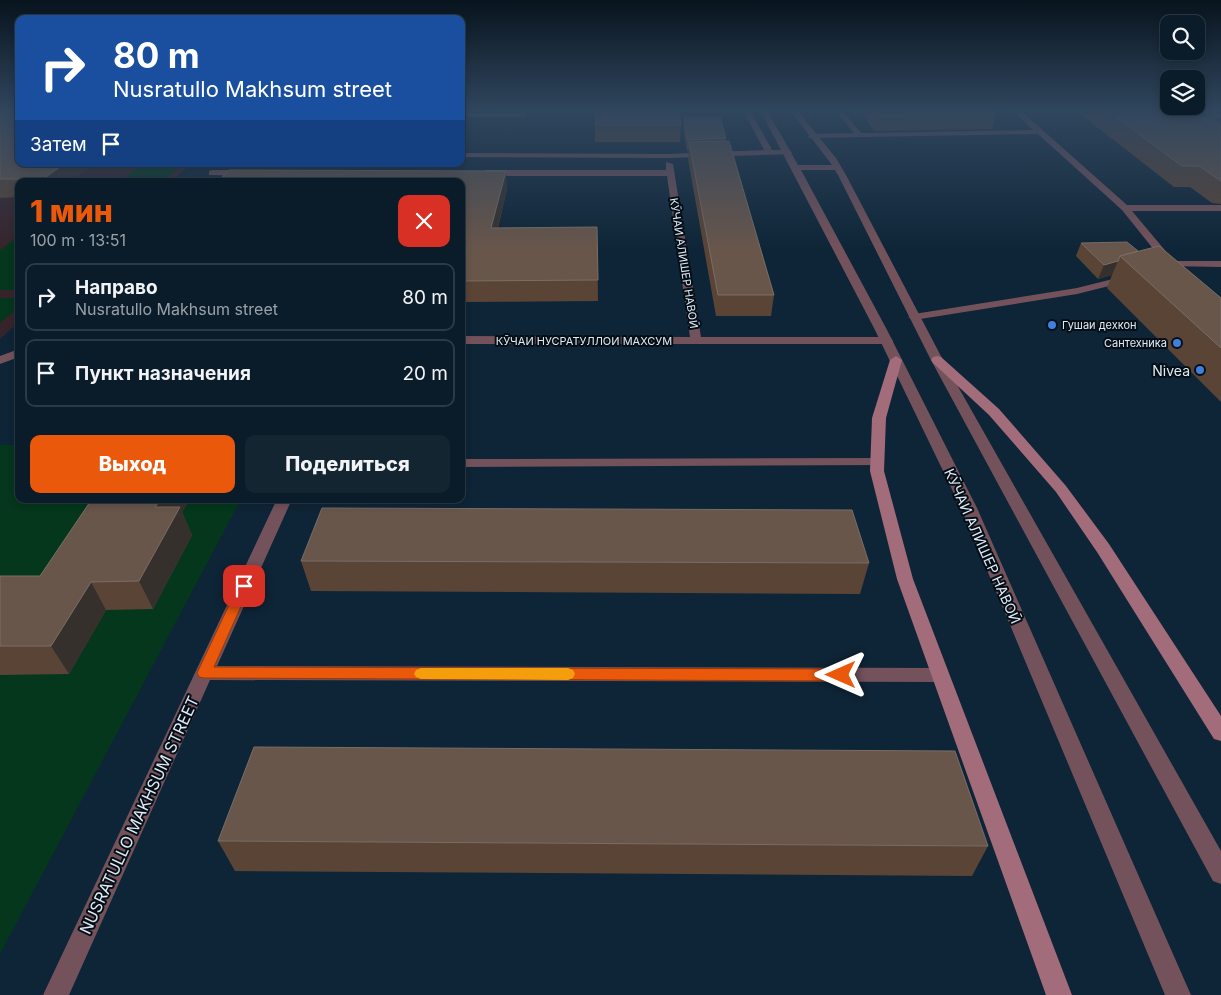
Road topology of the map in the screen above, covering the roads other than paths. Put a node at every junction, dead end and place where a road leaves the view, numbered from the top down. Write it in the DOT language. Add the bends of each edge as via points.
graph roads {
  1 [pos="668,156"];
  2 [pos="790,156"];
  3 [pos="829,156"];
  4 [pos="1067,156"];
  5 [pos="218,167"];
  6 [pos="795,168"];
  7 [pos="838,168"];
  8 [pos="212,173"];
  9 [pos="251,173"];
  10 [pos="474,173"];
  11 [pos="670,173"];
  12 [pos="207,178"];
  13 [pos="1125,208"];
  14 [pos="1221,208"];
  15 [pos="1221,264"];
  16 [pos="1167,266"];
  17 [pos="1140,275"];
  18 [pos="1185,277"];
  19 [pos="914,316"];
  20 [pos="465,340"];
  21 [pos="696,342"];
  22 [pos="887,342"];
  23 [pos="15,354"];
  24 [pos="0,360"];
  25 [pos="896,360"];
  26 [pos="936,360"];
  27 [pos="877,462"];
  28 [pos="465,463"];
  29 [pos="282,503"];
  30 [pos="204,673"];
  31 [pos="940,676"];
  32 [pos="1221,733"];
  33 [pos="1221,873"];
  34 [pos="56,995"];
  35 [pos="1058,995"];
  36 [pos="1178,995"];
  1 -- 11 [label="street, КӮЧАИ АЛИШЕР НАВОӢ"];
  2 -- 6 [label="street, КӮЧАИ АЛИШЕР НАВОӢ"];
  3 -- 7 [label="street"];
  4 -- 13 [label="street"];
  5 -- 8 [label="street"];
  6 -- 7 [label="street"];
  6 -- 22 [label="street, КӮЧАИ АЛИШЕР НАВОӢ"];
  7 -- 19 [label="street"];
  8 -- 9 [label="street"];
  8 -- 12 [label="street"];
  10 -- 11 [label="street"];
  11 -- 21 [label="street, КӮЧАИ АЛИШЕР НАВОӢ"];
  13 -- 14 [label="street"];
  13 -- 16 [label="street"];
  15 -- 16 [label="street"];
  16 -- 18 [label="street"];
  17 -- 19 [label="street" via="1077,291"];
  19 -- 26 [label="street"];
  20 -- 21 [label="street, КӮЧАИ НУСРАТУЛЛОИ МАХСУМ"];
  21 -- 22 [label="street, КӮЧАИ НУСРАТУЛЛОИ МАХСУМ"];
  22 -- 25 [label="street, КӮЧАИ АЛИШЕР НАВОӢ"];
  23 -- 24 [label="street"];
  25 -- 27 [label="street" via="879,418"];
  25 -- 36 [label="street, КӮЧАИ АЛИШЕР НАВОӢ" via="969,508"];
  26 -- 32 [label="street" via="994,412 1061,490 1103,548"];
  26 -- 33 [label="street"];
  27 -- 28 [label="street"];
  27 -- 31 [label="street" via="904,579"];
  29 -- 30 [label="street, NUSRATULLO MAKHSUM STREET"];
  30 -- 31 [label="street"];
  30 -- 34 [label="street, NUSRATULLO MAKHSUM STREET"];
  31 -- 35 [label="street"];
}
